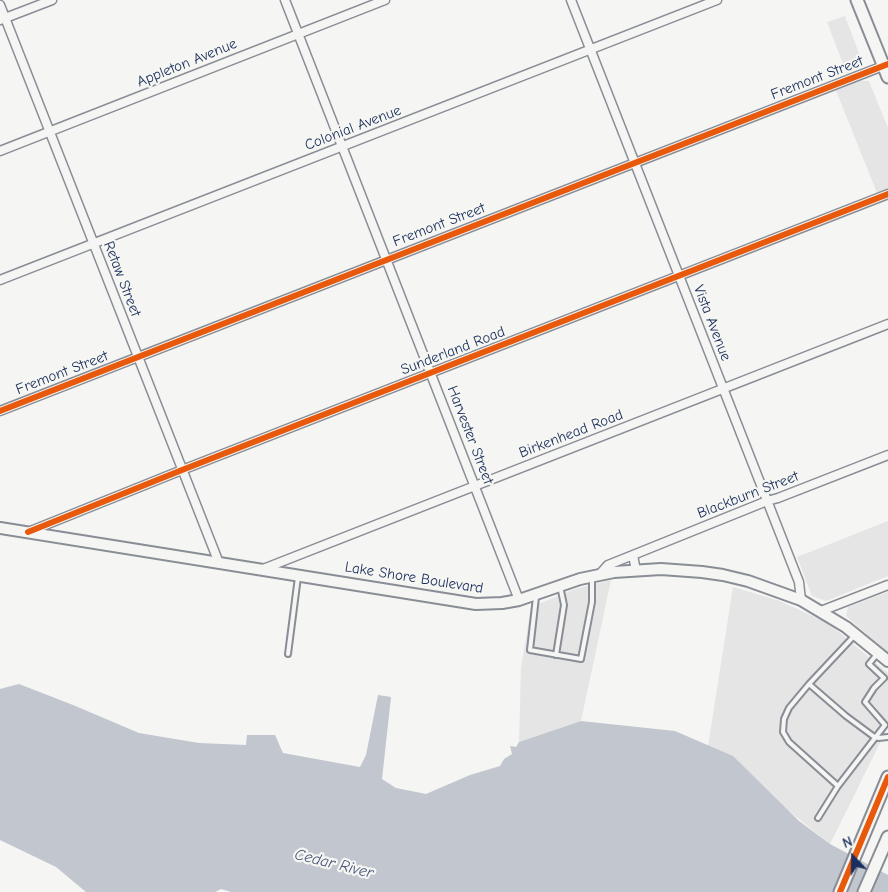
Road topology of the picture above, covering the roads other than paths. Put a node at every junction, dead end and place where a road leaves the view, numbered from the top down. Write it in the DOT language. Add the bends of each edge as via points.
graph roads {
  1 [pos="52,0"];
  2 [pos="285,0"];
  3 [pos="385,0"];
  4 [pos="571,0"];
  5 [pos="716,0"];
  6 [pos="858,0"];
  7 [pos="0,5"];
  8 [pos="3,19"];
  9 [pos="298,34"];
  10 [pos="590,49"];
  11 [pos="886,65"];
  12 [pos="888,78"];
  13 [pos="50,132"];
  14 [pos="342,147"];
  15 [pos="0,151"];
  16 [pos="635,162"];
  17 [pos="888,194"];
  18 [pos="94,244"];
  19 [pos="386,260"];
  20 [pos="679,275"];
  21 [pos="0,280"];
  22 [pos="888,324"];
  23 [pos="138,357"];
  24 [pos="431,373"];
  25 [pos="723,389"];
  26 [pos="0,411"];
  27 [pos="888,455"];
  28 [pos="182,470"];
  29 [pos="475,486"];
  30 [pos="767,501"];
  31 [pos="0,528"];
  32 [pos="28,532"];
  33 [pos="632,555"];
  34 [pos="219,562"];
  35 [pos="263,569"];
  36 [pos="636,570"];
  37 [pos="298,575"];
  38 [pos="596,575"];
  39 [pos="888,585"];
  40 [pos="560,586"];
  41 [pos="536,594"];
  42 [pos="519,600"];
  43 [pos="801,600"];
  44 [pos="821,611"];
  45 [pos="856,634"];
  46 [pos="878,652"];
  47 [pos="288,654"];
  48 [pos="556,655"];
  49 [pos="888,661"];
  50 [pos="884,678"];
  51 [pos="888,682"];
  52 [pos="809,684"];
  53 [pos="876,737"];
  54 [pos="888,737"];
  55 [pos="888,777"];
  56 [pos="838,786"];
  57 [pos="818,818"];
  58 [pos="888,836"];
  59 [pos="840,892"];
  60 [pos="864,892"];
  1 -- 8 [label="street"];
  2 -- 9 [label="street, Harvester Street"];
  3 -- 9 [label="street, Appleton Avenue"];
  4 -- 10 [label="street, Vista Avenue"];
  5 -- 10 [label="street, Colonial Avenue"];
  6 -- 11 [label="main road"];
  7 -- 8 [label="street, Retaw Street"];
  8 -- 13 [label="street, Retaw Street"];
  9 -- 13 [label="street, Appleton Avenue"];
  9 -- 14 [label="street, Harvester Street"];
  10 -- 14 [label="street, Colonial Avenue"];
  10 -- 16 [label="street, Vista Avenue"];
  11 -- 12 [label="main road"];
  11 -- 16 [label="street, Fremont Street"];
  13 -- 15 [label="street, Appleton Avenue"];
  13 -- 18 [label="street, Retaw Street"];
  14 -- 18 [label="street, Colonial Avenue"];
  14 -- 19 [label="street, Harvester Street"];
  16 -- 19 [label="street, Fremont Street"];
  16 -- 20 [label="street, Vista Avenue"];
  17 -- 20 [label="street, Sunderland Road"];
  18 -- 21 [label="street, Colonial Avenue"];
  18 -- 23 [label="street, Retaw Street"];
  19 -- 23 [label="street, Fremont Street"];
  19 -- 24 [label="street, Harvester Street"];
  20 -- 24 [label="street, Sunderland Road"];
  20 -- 25 [label="street, Vista Avenue"];
  22 -- 25 [label="street, Birkenhead Road"];
  23 -- 26 [label="street, Fremont Street"];
  23 -- 28 [label="street, Retaw Street"];
  24 -- 28 [label="street, Sunderland Road"];
  24 -- 29 [label="street, Harvester Street"];
  25 -- 29 [label="street, Birkenhead Road"];
  25 -- 30 [label="street, Vista Avenue"];
  27 -- 30 [label="street, Blackburn Street"];
  28 -- 32 [label="street, Sunderland Road"];
  28 -- 34 [label="street, Retaw Street"];
  29 -- 35 [label="street, Birkenhead Road"];
  29 -- 42 [label="street, Harvester Street"];
  30 -- 33 [label="street, Blackburn Street"];
  30 -- 43 [label="street, Vista Avenue" via="799,582"];
  31 -- 32 [label="street, Lake Shore Boulevard"];
  32 -- 34 [label="street, Lake Shore Boulevard"];
  33 -- 36 [label="street"];
  33 -- 38 [label="street, Blackburn Street" via="608,565"];
  34 -- 35 [label="street, Lake Shore Boulevard"];
  35 -- 37 [label="street, Lake Shore Boulevard"];
  36 -- 38 [label="street, Lake Shore Boulevard"];
  36 -- 43 [label="street, Lake Shore Boulevard" via="682,570 723,575"];
  37 -- 42 [label="street, Lake Shore Boulevard" via="476,604"];
  37 -- 47 [label="lane"];
  38 -- 40 [label="street, Lake Shore Boulevard"];
  38 -- 48 [label="lane" via="581,659"];
  39 -- 44 [label="street"];
  40 -- 41 [label="street, Lake Shore Boulevard"];
  40 -- 48 [label="lane" via="564,605"];
  41 -- 42 [label="street, Lake Shore Boulevard"];
  41 -- 48 [label="lane" via="530,650"];
  43 -- 44 [label="street, Lake Shore Boulevard"];
  44 -- 45 [label="street, Lake Shore Boulevard"];
  45 -- 46 [label="street, Lake Shore Boulevard"];
  45 -- 52 [label="lane"];
  46 -- 49 [label="street, Lake Shore Boulevard"];
  46 -- 50 [label="lane" via="869,664"];
  50 -- 51 [label="lane"];
  50 -- 53 [label="lane" via="865,702 884,723"];
  52 -- 53 [label="lane"];
  52 -- 56 [label="lane" via="789,708 783,732 789,742"];
  53 -- 54 [label="lane"];
  53 -- 56 [label="lane"];
  55 -- 59 [label="main road"];
  56 -- 57 [label="lane"];
  58 -- 60 [label="main road"];
}
